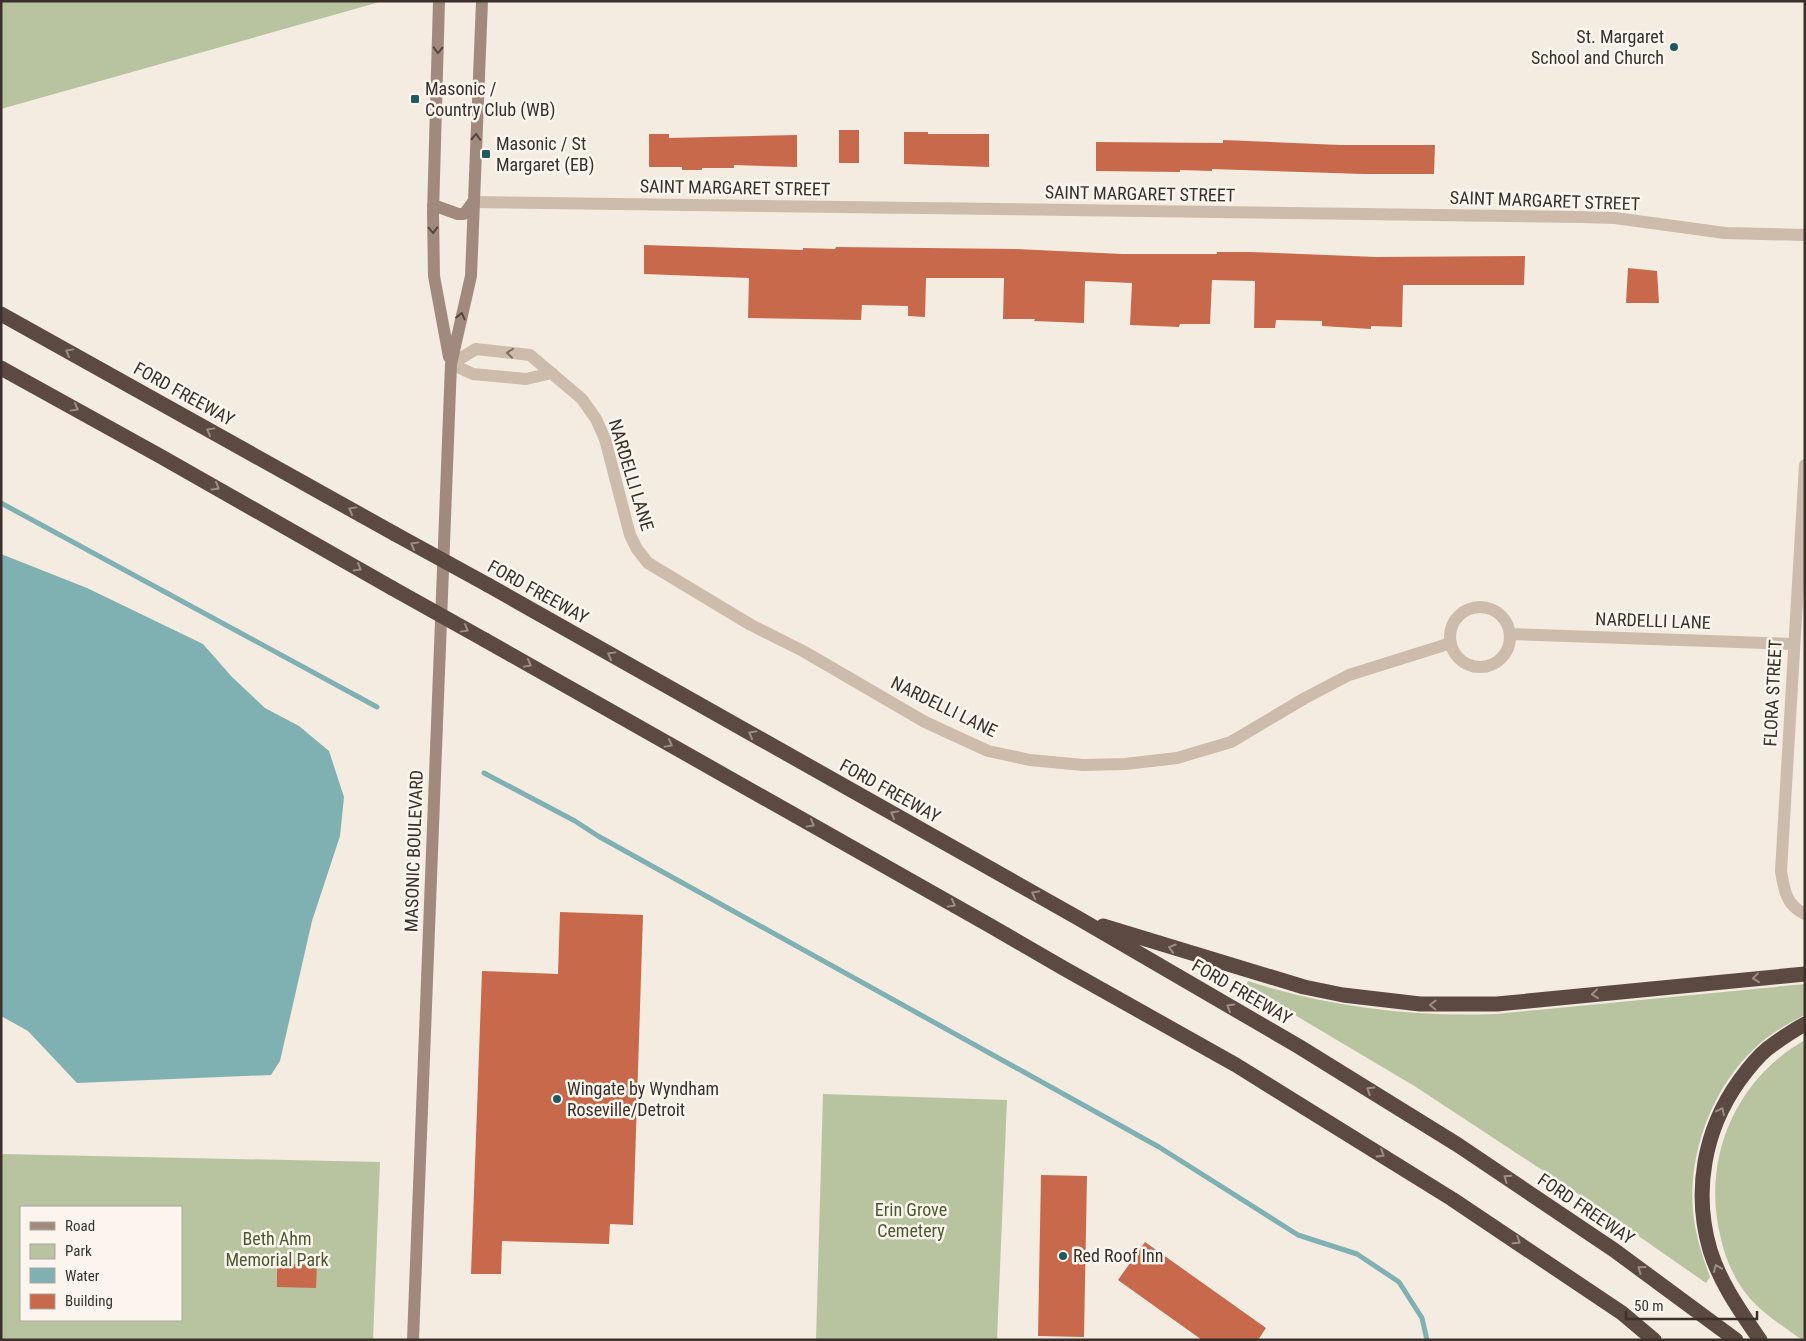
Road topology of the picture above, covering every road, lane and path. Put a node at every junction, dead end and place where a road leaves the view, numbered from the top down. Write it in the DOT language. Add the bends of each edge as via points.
graph roads {
  1 [pos="440,1"];
  2 [pos="474,1"];
  3 [pos="482,1"];
  4 [pos="481,31"];
  5 [pos="473,202"];
  6 [pos="433,205"];
  7 [pos="1805,235"];
  8 [pos="1,314"];
  9 [pos="451,364"];
  10 [pos="1,368"];
  11 [pos="552,373"];
  12 [pos="1805,465"];
  13 [pos="1510,634"];
  14 [pos="1451,643"];
  15 [pos="1794,644"];
  16 [pos="1805,914"];
  17 [pos="1078,918"];
  18 [pos="1805,974"];
  19 [pos="1805,1024"];
  20 [pos="413,1340"];
  21 [pos="1654,1340"];
  22 [pos="1736,1340"];
  23 [pos="1760,1340"];
  1 -- 6 [label="main road, MASONIC BOULEVARD, one-way"];
  2 -- 4 [label="main road"];
  3 -- 4 [label="main road, MASONIC BOULEVARD"];
  5 -- 4 [label="main road, MASONIC BOULEVARD, one-way"];
  5 -- 6 [label="main road" via="464,214"];
  5 -- 7 [label="street, SAINT MARGARET STREET" via="1582,217 1615,218 1725,234"];
  9 -- 5 [label="main road, MASONIC BOULEVARD, one-way" via="471,276"];
  6 -- 9 [label="main road, MASONIC BOULEVARD, one-way" via="434,276"];
  17 -- 8 [label="highway, FORD FREEWAY, one-way, bridge"];
  9 -- 11 [label="street" via="473,374 526,378"];
  11 -- 9 [label="street, NARDELLI LANE, one-way" via="530,355 476,349"];
  9 -- 20 [label="main road, MASONIC BOULEVARD"];
  10 -- 21 [label="highway, one-way, bridge" via="1244,1070 1452,1198 1622,1313"];
  11 -- 14 [label="street, NARDELLI LANE" via="582,399 596,419 605,439 630,535 648,563 925,722 988,750 1030,760 1083,764 1126,764 1177,758 1231,742 1349,675"];
  12 -- 15 [label="street, FLORA STREET"];
  13 -- 14 [label="street" via="1504,656 1487,666 1475,667 1464,662"];
  13 -- 14 [label="street" via="1507,622 1499,613 1488,607 1476,607 1455,619"];
  13 -- 15 [label="street, NARDELLI LANE"];
  15 -- 16 [label="street, FLORA STREET" via="1781,871 1786,897 1793,907"];
  18 -- 17 [label="highway, one-way" via="1497,1004 1420,1004 1343,996 1304,987"];
  22 -- 17 [label="highway, FORD FREEWAY, one-way" via="1614,1250 1458,1145 1298,1046"];
  23 -- 19 [label="highway, one-way" via="1734,1300 1711,1252 1704,1225 1703,1172 1717,1120 1729,1095 1766,1050"];
}
